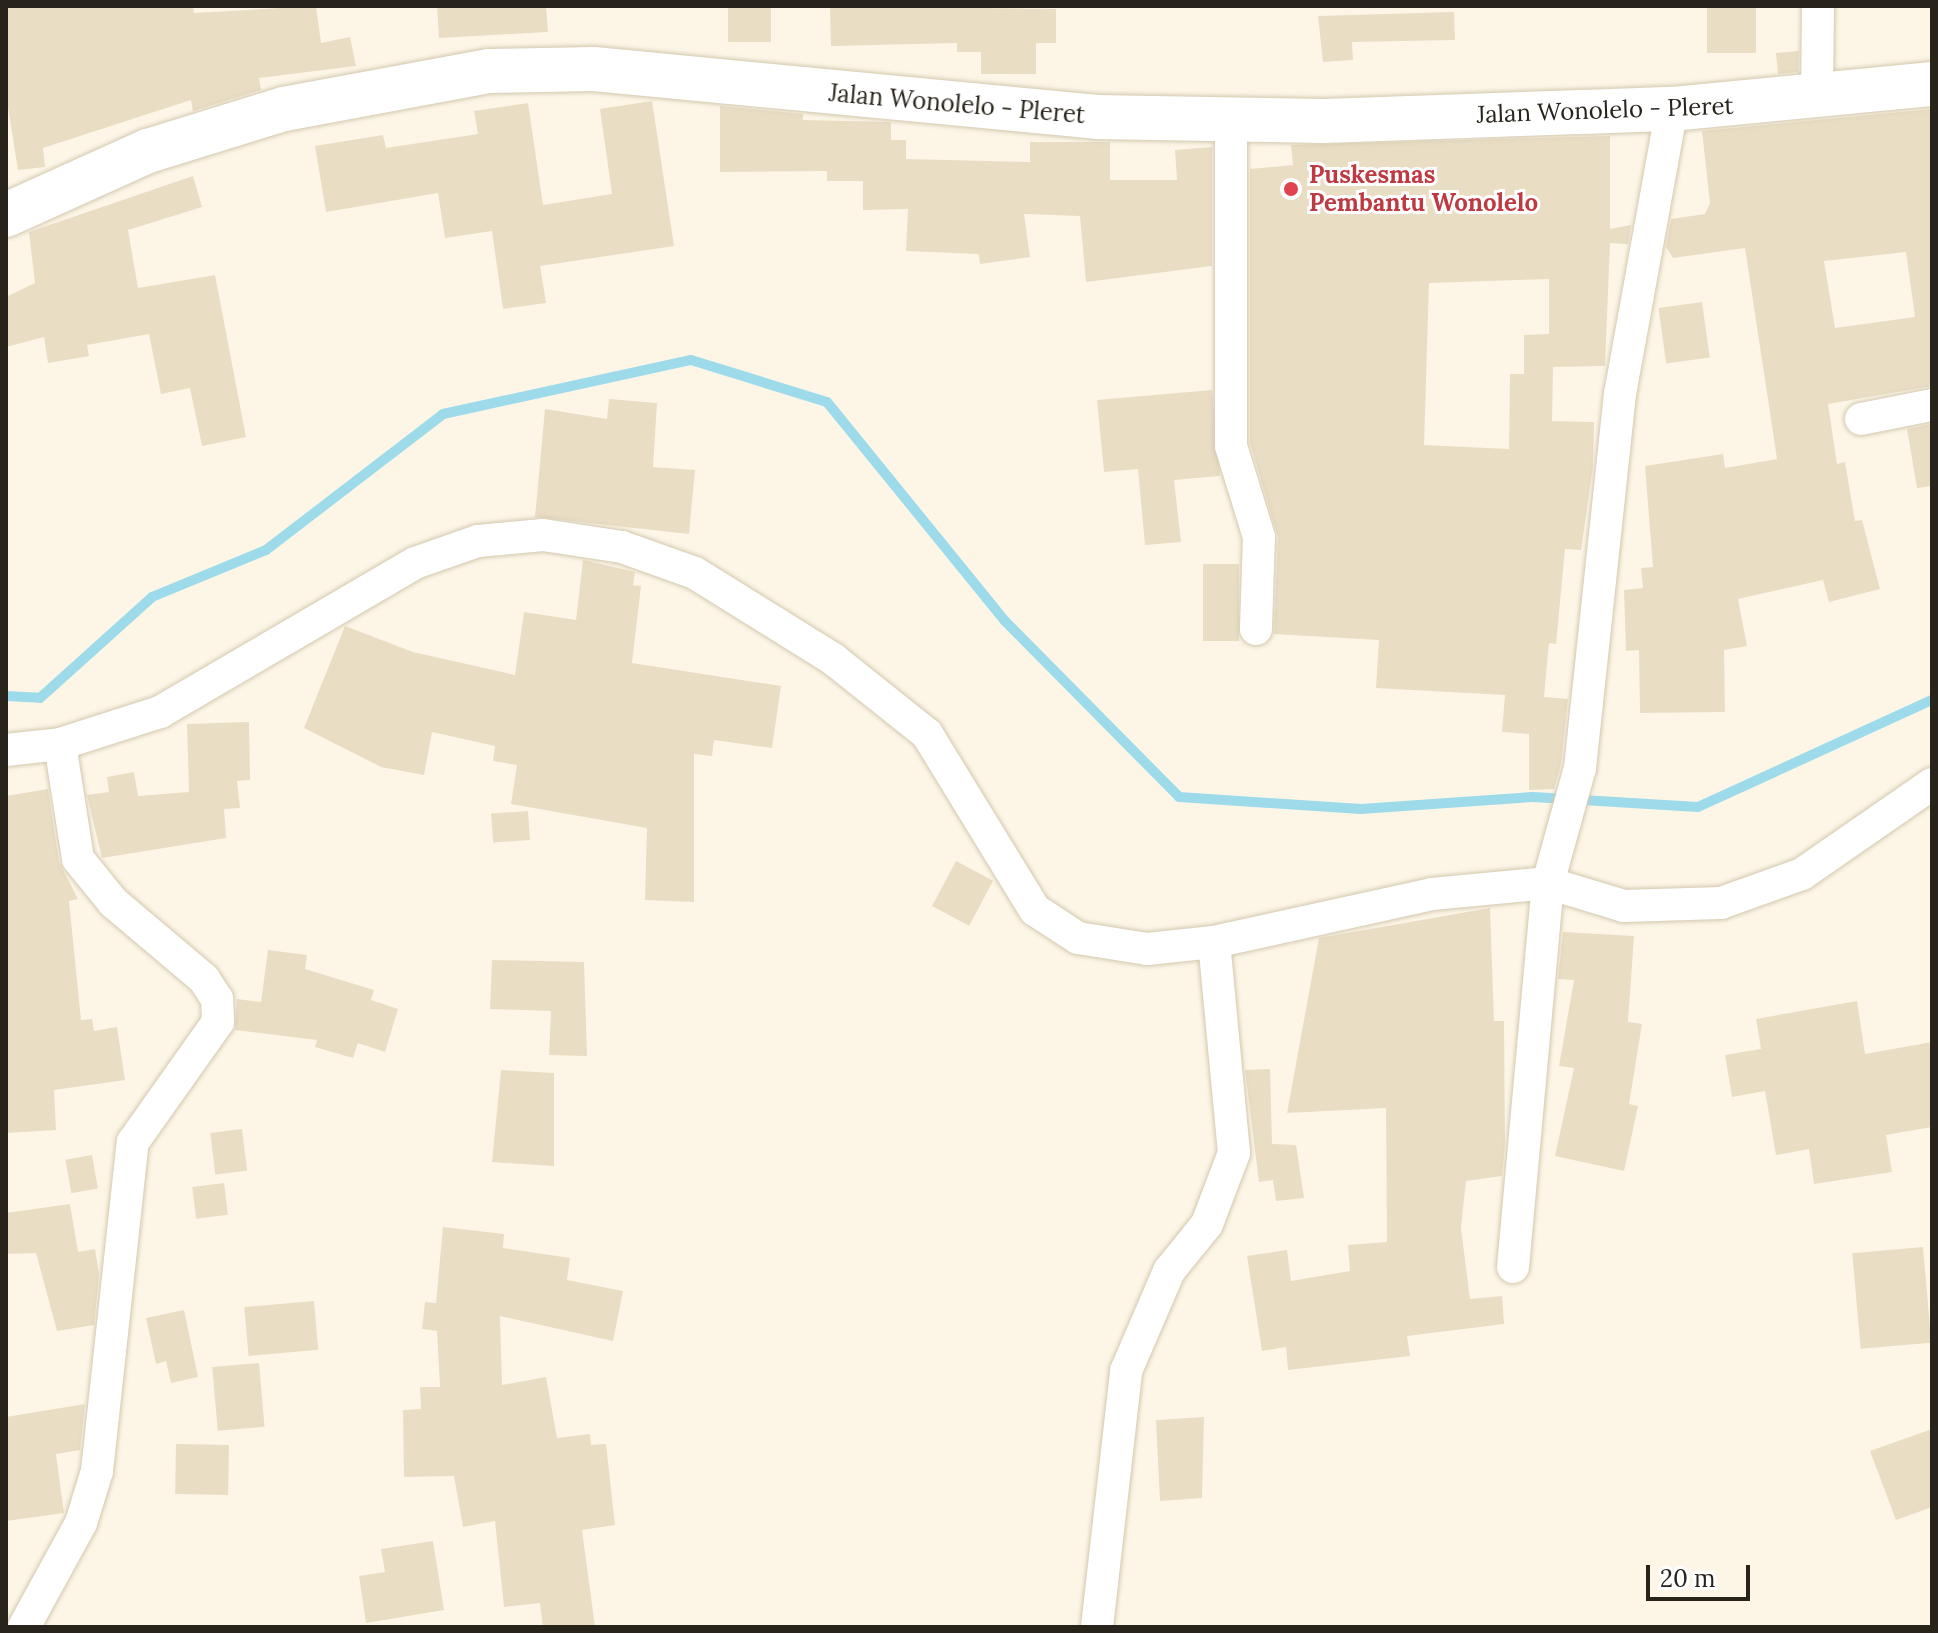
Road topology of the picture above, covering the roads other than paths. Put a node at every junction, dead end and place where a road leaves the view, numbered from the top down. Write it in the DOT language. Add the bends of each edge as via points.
graph roads {
  1 [pos="1818,6"];
  2 [pos="1932,84"];
  3 [pos="1817,100"];
  4 [pos="1672,109"];
  5 [pos="1231,120"];
  6 [pos="6,215"];
  7 [pos="1932,405"];
  8 [pos="1861,419"];
  9 [pos="1256,629"];
  10 [pos="60,744"];
  11 [pos="6,750"];
  12 [pos="1932,784"];
  13 [pos="1548,883"];
  14 [pos="1214,942"];
  15 [pos="1513,1267"];
  16 [pos="24,1627"];
  17 [pos="1097,1627"];
  1 -- 3 [label="street"];
  2 -- 3 [label="main road, Jalan Wonolelo - Pleret"];
  3 -- 4 [label="main road, Jalan Wonolelo - Pleret"];
  4 -- 5 [label="main road, Jalan Wonolelo - Pleret"];
  4 -- 13 [label="street" via="1620,394 1580,768"];
  5 -- 6 [label="main road, Jalan Wonolelo - Pleret" via="1097,117 594,69 490,71 284,109 148,151"];
  5 -- 9 [label="street" via="1231,446 1259,537"];
  7 -- 8 [label="street"];
  10 -- 11 [label="street"];
  10 -- 14 [label="street" via="160,712 415,563 466,545 543,535 622,547 695,573 833,659 927,734 1035,910 1078,938 1147,949"];
  10 -- 16 [label="street" via="78,859 113,902 204,979 217,999 218,1022 133,1142 97,1471 81,1523"];
  12 -- 13 [label="street" via="1802,874 1721,903 1624,906"];
  13 -- 14 [label="street" via="1432,894"];
  13 -- 15 [label="street"];
  14 -- 17 [label="street" via="1234,1153 1223,1190 1169,1271 1126,1371"];
}
